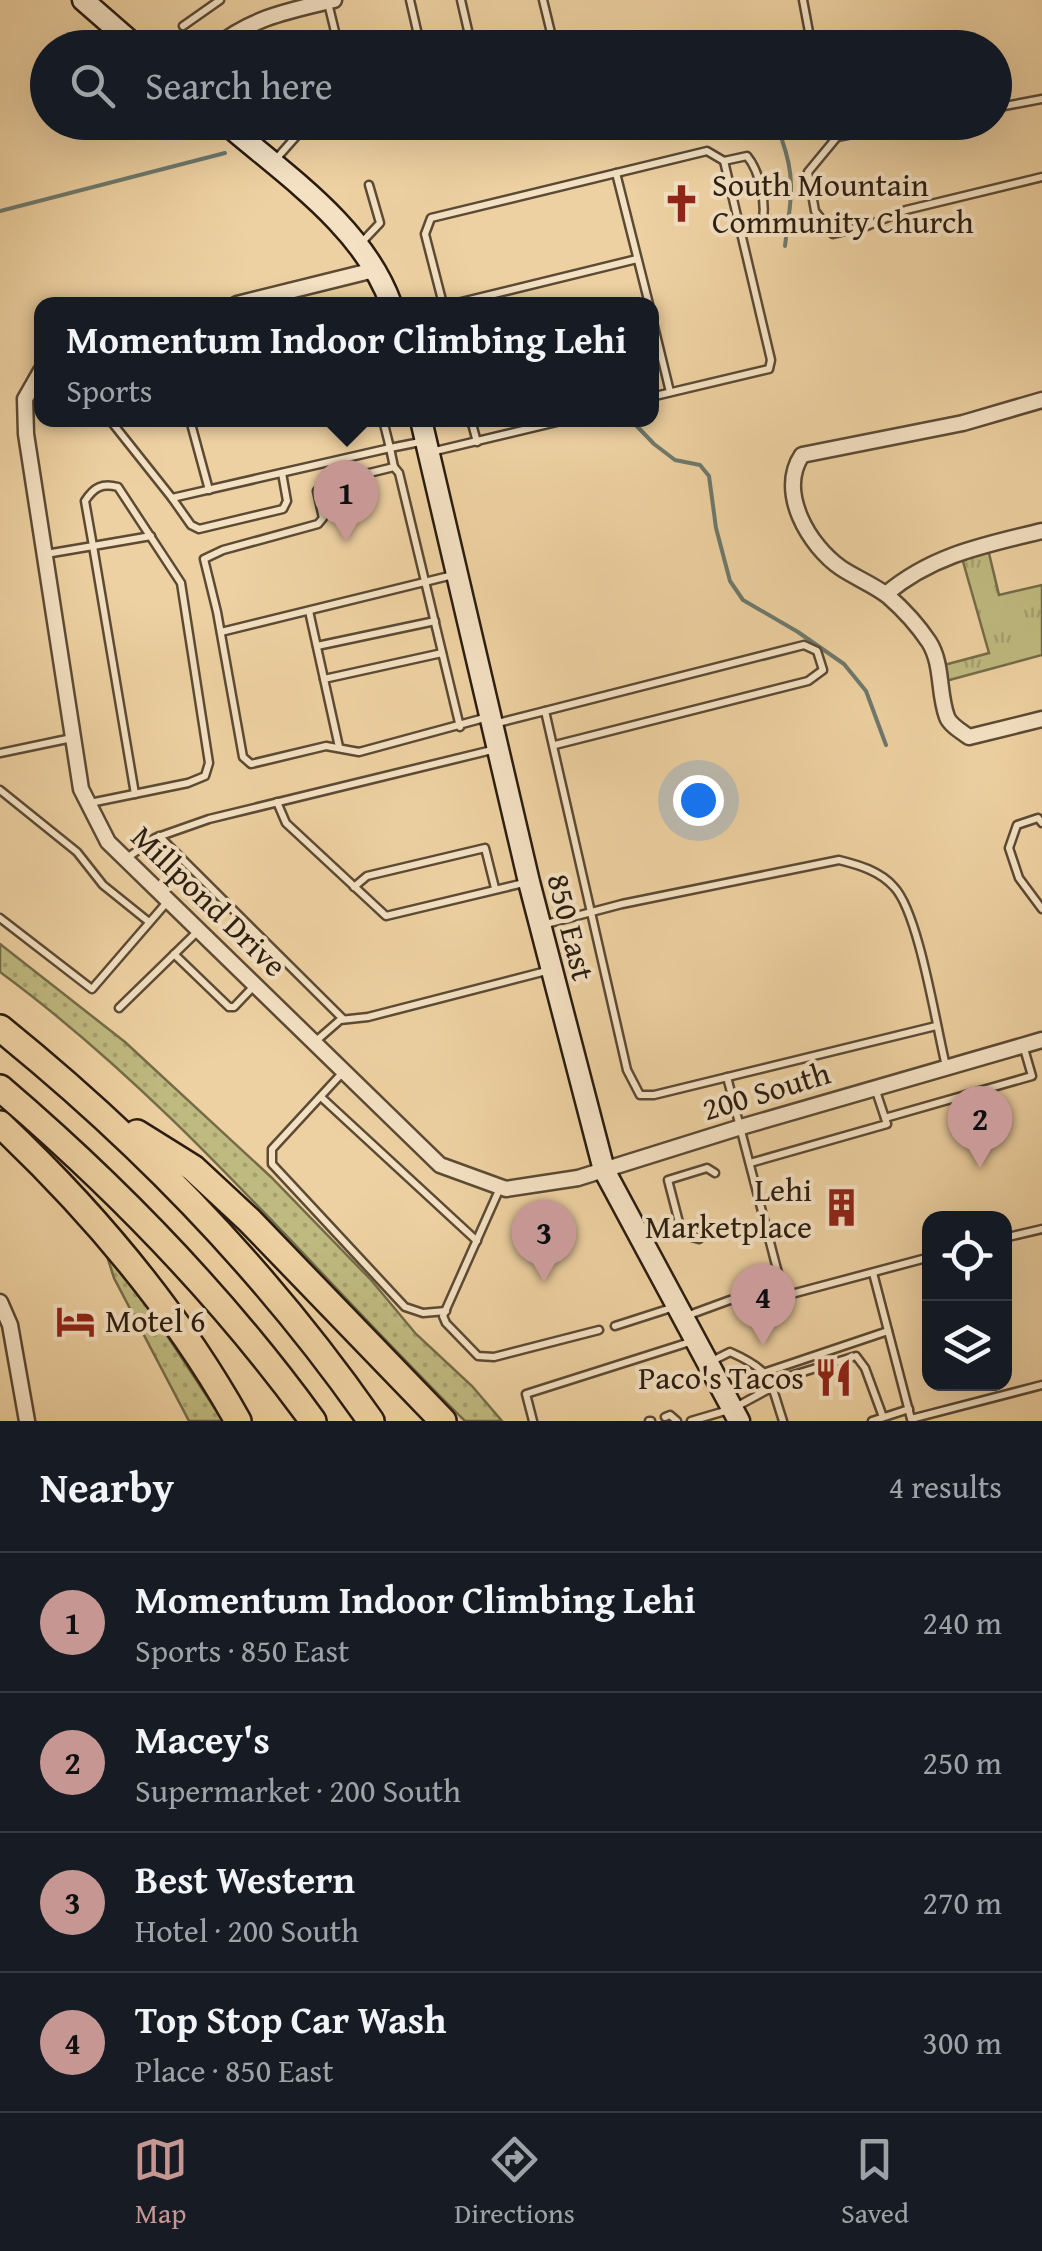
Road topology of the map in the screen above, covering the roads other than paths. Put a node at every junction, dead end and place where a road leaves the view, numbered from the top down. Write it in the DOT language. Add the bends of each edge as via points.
graph roads {
  1 [pos="83,0"];
  2 [pos="220,0"];
  3 [pos="410,0"];
  4 [pos="461,0"];
  5 [pos="543,0"];
  6 [pos="803,0"];
  7 [pos="324,1"];
  8 [pos="183,26"];
  9 [pos="117,30"];
  10 [pos="247,30"];
  11 [pos="333,30"];
  12 [pos="417,30"];
  13 [pos="468,30"];
  14 [pos="550,30"];
  15 [pos="809,30"];
  16 [pos="1042,99"];
  17 [pos="1012,105"];
  18 [pos="245,140"];
  19 [pos="293,140"];
  20 [pos="833,140"];
  21 [pos="724,160"];
  22 [pos="272,164"];
  23 [pos="616,173"];
  24 [pos="1042,178"];
  25 [pos="369,184"];
  26 [pos="743,232"];
  27 [pos="358,245"];
  28 [pos="638,260"];
  29 [pos="374,270"];
  30 [pos="299,289"];
  31 [pos="266,297"];
  32 [pos="301,297"];
  33 [pos="388,297"];
  34 [pos="441,297"];
  35 [pos="483,297"];
  36 [pos="646,297"];
  37 [pos="659,347"];
  38 [pos="34,384"];
  39 [pos="670,392"];
  40 [pos="659,395"];
  41 [pos="1042,400"];
  42 [pos="116,427"];
  43 [pos="192,427"];
  44 [pos="384,427"];
  45 [pos="423,427"];
  46 [pos="473,427"];
  47 [pos="537,427"];
  48 [pos="476,442"];
  49 [pos="428,447"];
  50 [pos="390,448"];
  51 [pos="394,467"];
  52 [pos="282,473"];
  53 [pos="208,490"];
  54 [pos="172,498"];
  55 [pos="1042,531"];
  56 [pos="151,536"];
  57 [pos="92,546"];
  58 [pos="44,554"];
  59 [pos="457,574"];
  60 [pos="426,582"];
  61 [pos="886,594"];
  62 [pos="310,611"];
  63 [pos="435,621"];
  64 [pos="221,632"];
  65 [pos="317,646"];
  66 [pos="442,653"];
  67 [pos="324,679"];
  68 [pos="545,711"];
  69 [pos="1042,719"];
  70 [pos="490,721"];
  71 [pos="460,727"];
  72 [pos="73,738"];
  73 [pos="555,745"];
  74 [pos="340,747"];
  75 [pos="497,748"];
  76 [pos="0,753"];
  77 [pos="0,790"];
  78 [pos="135,794"];
  79 [pos="277,802"];
  80 [pos="87,804"];
  81 [pos="1042,823"];
  82 [pos="159,836"];
  83 [pos="126,860"];
  84 [pos="529,882"];
  85 [pos="354,886"];
  86 [pos="495,888"];
  87 [pos="168,901"];
  88 [pos="1042,909"];
  89 [pos="592,911"];
  90 [pos="0,918"];
  91 [pos="150,922"];
  92 [pos="540,926"];
  93 [pos="199,930"];
  94 [pos="174,954"];
  95 [pos="551,970"];
  96 [pos="255,985"];
  97 [pos="120,1008"];
  98 [pos="343,1020"];
  99 [pos="936,1026"];
  100 [pos="0,1028"];
  101 [pos="1042,1040"];
  102 [pos="314,1043"];
  103 [pos="1023,1045"];
  104 [pos="946,1066"];
  105 [pos="344,1071"];
  106 [pos="727,1077"];
  107 [pos="875,1087"];
  108 [pos="0,1088"];
  109 [pos="320,1096"];
  110 [pos="86,1101"];
  111 [pos="885,1118"];
  112 [pos="0,1124"];
  113 [pos="741,1127"];
  114 [pos="750,1163"];
  115 [pos="604,1170"];
  116 [pos="715,1173"];
  117 [pos="503,1188"];
  118 [pos="1042,1229"];
  119 [pos="1012,1236"];
  120 [pos="700,1240"];
  121 [pos="477,1241"];
  122 [pos="922,1258"];
  123 [pos="874,1273"];
  124 [pos="784,1296"];
  125 [pos="0,1302"];
  126 [pos="446,1311"];
  127 [pos="679,1312"];
  128 [pos="616,1326"];
  129 [pos="600,1330"];
  130 [pos="888,1331"];
  131 [pos="694,1341"];
  132 [pos="707,1364"];
  133 [pos="766,1372"];
  134 [pos="1042,1384"];
  135 [pos="771,1385"];
  136 [pos="909,1409"];
  137 [pos="942,1411"];
  138 [pos="735,1415"];
  139 [pos="664,1417"];
  140 [pos="883,1418"];
  141 [pos="27,1421"];
  142 [pos="238,1421"];
  143 [pos="314,1421"];
  144 [pos="371,1421"];
  145 [pos="443,1421"];
  146 [pos="534,1421"];
  147 [pos="678,1421"];
  148 [pos="691,1421"];
  149 [pos="783,1421"];
  150 [pos="872,1421"];
  151 [pos="944,1421"];
  1 -- 9 [label="main road"];
  2 -- 8 [label="lane"];
  3 -- 12 [label="lane"];
  4 -- 13 [label="lane"];
  5 -- 14 [label="lane"];
  6 -- 15 [label="lane"];
  7 -- 10 [label="street" via="262,18"];
  7 -- 11 [label="lane"];
  16 -- 17 [label="lane"];
  18 -- 22 [label="main road"];
  19 -- 22 [label="lane"];
  20 -- 24 [label="lane" via="808,172 815,211 833,234"];
  21 -- 23 [label="lane" via="708,151"];
  21 -- 26 [label="lane"];
  21 -- 26 [label="lane" via="747,156 758,176 762,224"];
  22 -- 27 [label="main road"];
  23 -- 28 [label="lane"];
  23 -- 34 [label="lane" via="430,218 425,234"];
  25 -- 27 [label="lane" via="380,223"];
  26 -- 39 [label="lane" via="768,369"];
  27 -- 29 [label="main road"];
  28 -- 35 [label="lane"];
  28 -- 36 [label="lane"];
  29 -- 30 [label="street"];
  29 -- 33 [label="main road"];
  30 -- 31 [label="street"];
  30 -- 32 [label="lane"];
  37 -- 39 [label="lane"];
  38 -- 58 [label="street, Millpond Drive" via="25,399 26,434"];
  39 -- 40 [label="lane"];
  41 -- 61 [label="street" via="802,456 793,468 803,524 840,567"];
  42 -- 54 [label="lane"];
  43 -- 53 [label="lane"];
  44 -- 50 [label="lane"];
  45 -- 49 [label="main road, 850 East"];
  46 -- 48 [label="lane"];
  47 -- 48 [label="lane"];
  48 -- 49 [label="lane"];
  49 -- 50 [label="lane"];
  49 -- 59 [label="main road, 850 East"];
  50 -- 51 [label="lane"];
  50 -- 52 [label="lane"];
  51 -- 60 [label="lane"];
  51 -- 64 [label="lane" via="324,484 317,491 323,518 318,524 204,559"];
  52 -- 53 [label="lane"];
  52 -- 54 [label="lane" via="283,509 199,529"];
  53 -- 54 [label="lane"];
  55 -- 61 [label="street" via="956,552"];
  56 -- 57 [label="lane"];
  56 -- 57 [label="lane" via="118,486 105,484 86,501"];
  56 -- 78 [label="lane" via="181,583 208,764 205,776 188,783"];
  57 -- 58 [label="lane"];
  57 -- 78 [label="lane"];
  58 -- 72 [label="street, Millpond Drive"];
  59 -- 60 [label="lane"];
  59 -- 70 [label="main road, 850 East"];
  60 -- 62 [label="lane"];
  60 -- 63 [label="lane"];
  61 -- 69 [label="street" via="932,647 948,720 969,738"];
  62 -- 64 [label="lane"];
  62 -- 65 [label="lane"];
  63 -- 65 [label="lane"];
  63 -- 66 [label="lane"];
  64 -- 74 [label="lane" via="247,762"];
  65 -- 67 [label="lane"];
  66 -- 67 [label="lane"];
  66 -- 71 [label="lane"];
  67 -- 74 [label="lane"];
  68 -- 70 [label="lane"];
  68 -- 73 [label="lane"];
  68 -- 73 [label="lane" via="804,644 817,651 822,670 808,681"];
  70 -- 71 [label="lane"];
  70 -- 75 [label="main road, 850 East"];
  71 -- 74 [label="lane" via="359,752"];
  72 -- 76 [label="lane"];
  72 -- 80 [label="street, Millpond Drive"];
  73 -- 89 [label="lane"];
  75 -- 79 [label="lane"];
  75 -- 84 [label="main road, 850 East"];
  77 -- 91 [label="lane"];
  78 -- 80 [label="lane"];
  79 -- 82 [label="lane"];
  79 -- 85 [label="lane" via="286,822"];
  80 -- 83 [label="street, Millpond Drive"];
  81 -- 88 [label="lane" via="1038,818 1018,824 1009,848 1019,878"];
  82 -- 83 [label="lane"];
  82 -- 98 [label="lane"];
  83 -- 87 [label="street, Millpond Drive"];
  84 -- 86 [label="lane"];
  84 -- 92 [label="main road, 850 East"];
  85 -- 86 [label="lane" via="386,916"];
  85 -- 86 [label="lane" via="368,876 485,848"];
  87 -- 91 [label="lane"];
  87 -- 93 [label="street, Millpond Drive"];
  89 -- 92 [label="lane"];
  89 -- 99 [label="lane" via="839,860 865,866 894,887 911,915"];
  89 -- 106 [label="lane" via="627,1070 640,1095"];
  90 -- 91 [label="lane" via="92,989"];
  92 -- 95 [label="main road, 850 East"];
  93 -- 94 [label="lane"];
  93 -- 96 [label="street, Millpond Drive"];
  94 -- 96 [label="lane" via="229,1007"];
  94 -- 97 [label="lane"];
  95 -- 98 [label="lane"];
  95 -- 115 [label="main road, 850 East"];
  96 -- 102 [label="street, Millpond Drive"];
  98 -- 102 [label="lane"];
  99 -- 104 [label="lane"];
  99 -- 106 [label="lane"];
  100 -- 110 [label="highway"];
  101 -- 103 [label="street, 200 South"];
  102 -- 105 [label="street, Millpond Drive"];
  103 -- 104 [label="street, 200 South"];
  103 -- 111 [label="lane" via="1032,1076"];
  104 -- 107 [label="street, 200 South"];
  105 -- 109 [label="lane"];
  105 -- 117 [label="street, Millpond Drive" via="440,1165"];
  106 -- 113 [label="lane"];
  107 -- 111 [label="lane"];
  107 -- 113 [label="street, 200 South"];
  108 -- 143 [label="highway" via="169,1246"];
  109 -- 121 [label="lane"];
  109 -- 126 [label="lane" via="272,1150 272,1164 406,1306"];
  110 -- 144 [label="highway" via="246,1261"];
  110 -- 145 [label="highway" via="193,1168"];
  111 -- 114 [label="lane" via="887,1124"];
  112 -- 142 [label="highway" via="102,1228"];
  113 -- 114 [label="lane"];
  113 -- 115 [label="street, 200 South"];
  114 -- 124 [label="lane"];
  115 -- 117 [label="street, 200 South"];
  115 -- 127 [label="main road, 850 East"];
  116 -- 120 [label="lane" via="707,1168 668,1180 682,1234"];
  117 -- 121 [label="lane"];
  118 -- 119 [label="lane"];
  121 -- 126 [label="lane"];
  122 -- 123 [label="lane"];
  123 -- 124 [label="lane"];
  123 -- 130 [label="lane"];
  124 -- 127 [label="lane"];
  125 -- 141 [label="street"];
  126 -- 129 [label="lane" via="446,1323 478,1356 502,1357"];
  127 -- 128 [label="lane"];
  127 -- 131 [label="main road, 850 East"];
  130 -- 133 [label="lane"];
  130 -- 136 [label="lane"];
  131 -- 132 [label="main road, 850 East"];
  131 -- 146 [label="lane" via="526,1394"];
  132 -- 133 [label="lane" via="730,1352"];
  132 -- 138 [label="main road, 850 East"];
  133 -- 135 [label="lane"];
  134 -- 137 [label="lane"];
  135 -- 138 [label="lane"];
  135 -- 140 [label="lane" via="856,1356"];
  135 -- 149 [label="lane"];
  136 -- 137 [label="lane" via="911,1418"];
  136 -- 140 [label="lane"];
  137 -- 151 [label="lane"];
  138 -- 148 [label="lane"];
  139 -- 147 [label="lane"];
  140 -- 150 [label="lane"];
}
